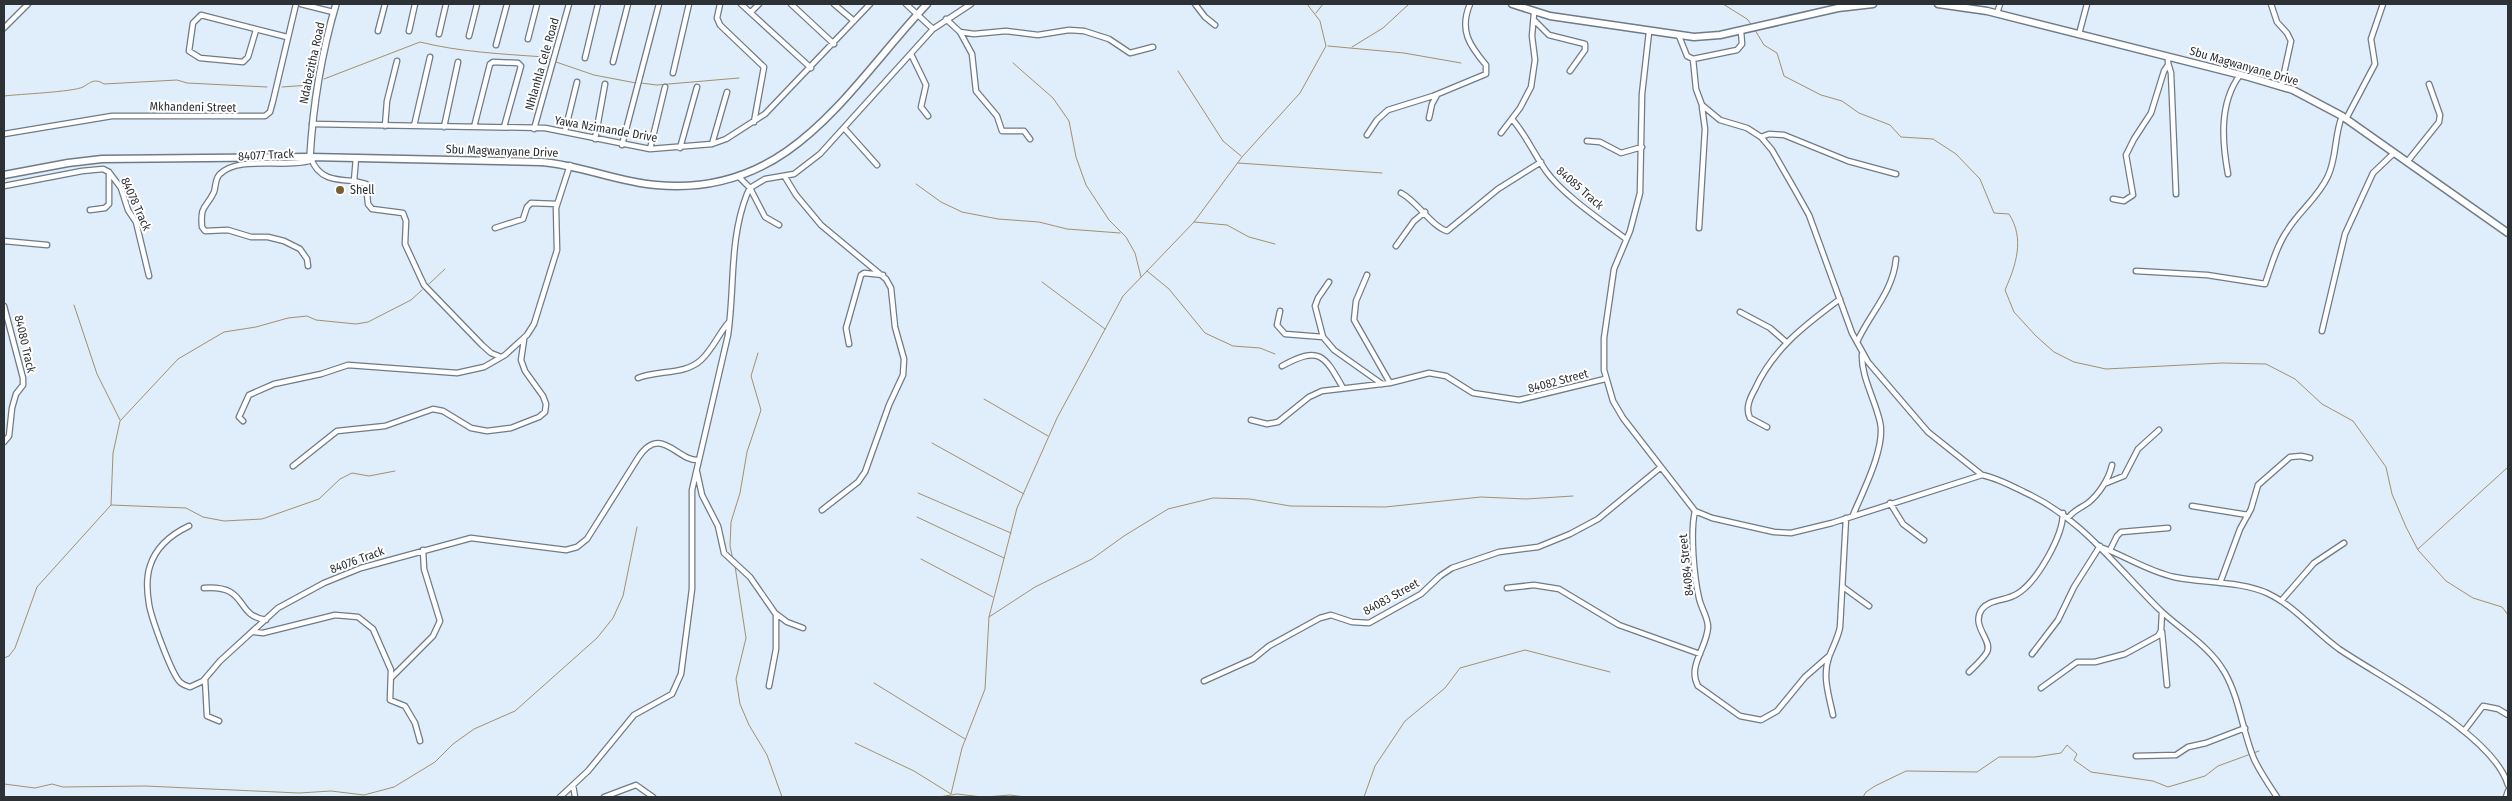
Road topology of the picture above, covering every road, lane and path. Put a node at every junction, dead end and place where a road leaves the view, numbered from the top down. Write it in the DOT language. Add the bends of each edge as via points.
graph roads {
  1 [pos="28,4"];
  2 [pos="296,4"];
  3 [pos="301,4"];
  4 [pos="336,4"];
  5 [pos="385,4"];
  6 [pos="416,4"];
  7 [pos="446,4"];
  8 [pos="477,4"];
  9 [pos="507,4"];
  10 [pos="537,4"];
  11 [pos="569,4"];
  12 [pos="598,4"];
  13 [pos="628,4"];
  14 [pos="659,4"];
  15 [pos="689,4"];
  16 [pos="720,4"];
  17 [pos="741,4"];
  18 [pos="759,4"];
  19 [pos="791,4"];
  20 [pos="834,4"];
  21 [pos="870,4"];
  22 [pos="906,4"];
  23 [pos="927,4"];
  24 [pos="972,4"];
  25 [pos="1195,4"];
  26 [pos="1470,4"];
  27 [pos="1512,4"];
  28 [pos="1873,4"];
  29 [pos="1938,4"];
  30 [pos="2000,4"];
  31 [pos="2087,4"];
  32 [pos="2271,4"];
  33 [pos="2383,4"];
  34 [pos="1837,6"];
  35 [pos="333,12"];
  36 [pos="751,12"];
  37 [pos="1997,13"];
  38 [pos="917,14"];
  39 [pos="1534,16"];
  40 [pos="946,19"];
  41 [pos="854,21"];
  42 [pos="1216,24"];
  43 [pos="4,28"];
  44 [pos="933,29"];
  45 [pos="256,30"];
  46 [pos="1743,30"];
  47 [pos="378,31"];
  48 [pos="409,31"];
  49 [pos="960,32"];
  50 [pos="1649,32"];
  51 [pos="439,34"];
  52 [pos="2078,34"];
  53 [pos="469,36"];
  54 [pos="1679,36"];
  55 [pos="287,37"];
  56 [pos="528,39"];
  57 [pos="834,44"];
  58 [pos="496,45"];
  59 [pos="1153,46"];
  60 [pos="911,54"];
  61 [pos="430,57"];
  62 [pos="2168,57"];
  63 [pos="585,58"];
  64 [pos="1693,60"];
  65 [pos="398,61"];
  66 [pos="458,62"];
  67 [pos="613,62"];
  68 [pos="2168,65"];
  69 [pos="811,68"];
  70 [pos="1570,71"];
  71 [pos="673,73"];
  72 [pos="2240,75"];
  73 [pos="577,82"];
  74 [pos="606,84"];
  75 [pos="2429,84"];
  76 [pos="665,87"];
  77 [pos="697,87"];
  78 [pos="2281,87"];
  79 [pos="727,92"];
  80 [pos="1438,94"];
  81 [pos="1702,105"];
  82 [pos="928,116"];
  83 [pos="1428,118"];
  84 [pos="2344,118"];
  85 [pos="1512,119"];
  86 [pos="753,123"];
  87 [pos="312,124"];
  88 [pos="385,126"];
  89 [pos="414,126"];
  90 [pos="444,127"];
  91 [pos="474,127"];
  92 [pos="504,127"];
  93 [pos="844,128"];
  94 [pos="534,129"];
  95 [pos="565,131"];
  96 [pos="1502,133"];
  97 [pos="4,134"];
  98 [pos="1367,135"];
  99 [pos="1761,137"];
  100 [pos="595,138"];
  101 [pos="1030,139"];
  102 [pos="1587,141"];
  103 [pos="712,144"];
  104 [pos="622,145"];
  105 [pos="1642,147"];
  106 [pos="680,148"];
  107 [pos="650,149"];
  108 [pos="2394,153"];
  109 [pos="356,158"];
  110 [pos="311,159"];
  111 [pos="244,161"];
  112 [pos="1541,162"];
  113 [pos="2407,162"];
  114 [pos="570,165"];
  115 [pos="877,165"];
  116 [pos="26,171"];
  117 [pos="109,172"];
  118 [pos="1896,174"];
  119 [pos="2228,174"];
  120 [pos="4,175"];
  121 [pos="739,177"];
  122 [pos="785,177"];
  123 [pos="30,181"];
  124 [pos="354,182"];
  125 [pos="4,186"];
  126 [pos="750,188"];
  127 [pos="1401,193"];
  128 [pos="2176,194"];
  129 [pos="2113,199"];
  130 [pos="557,204"];
  131 [pos="90,210"];
  132 [pos="1425,212"];
  133 [pos="779,225"];
  134 [pos="496,228"];
  135 [pos="1699,228"];
  136 [pos="2508,233"];
  137 [pos="1626,240"];
  138 [pos="4,241"];
  139 [pos="47,245"];
  140 [pos="1396,246"];
  141 [pos="1896,259"];
  142 [pos="308,266"];
  143 [pos="2136,271"];
  144 [pos="883,275"];
  145 [pos="1367,275"];
  146 [pos="149,276"];
  147 [pos="1329,282"];
  148 [pos="1840,300"];
  149 [pos="4,306"];
  150 [pos="1280,311"];
  151 [pos="1740,312"];
  152 [pos="730,320"];
  153 [pos="2322,331"];
  154 [pos="1323,337"];
  155 [pos="524,338"];
  156 [pos="1786,342"];
  157 [pos="1857,342"];
  158 [pos="849,344"];
  159 [pos="1862,353"];
  160 [pos="501,357"];
  161 [pos="1282,366"];
  162 [pos="638,378"];
  163 [pos="1605,379"];
  164 [pos="1390,383"];
  165 [pos="1382,384"];
  166 [pos="1343,388"];
  167 [pos="243,420"];
  168 [pos="1251,420"];
  169 [pos="1767,427"];
  170 [pos="2159,430"];
  171 [pos="4,442"];
  172 [pos="2310,458"];
  173 [pos="699,460"];
  174 [pos="2112,465"];
  175 [pos="293,466"];
  176 [pos="1661,467"];
  177 [pos="697,470"];
  178 [pos="1982,475"];
  179 [pos="2104,484"];
  180 [pos="1890,503"];
  181 [pos="2192,506"];
  182 [pos="822,510"];
  183 [pos="1695,511"];
  184 [pos="2063,513"];
  185 [pos="1853,515"];
  186 [pos="2248,515"];
  187 [pos="1846,518"];
  188 [pos="2068,518"];
  189 [pos="189,526"];
  190 [pos="2168,528"];
  191 [pos="1924,540"];
  192 [pos="2344,542"];
  193 [pos="2101,547"];
  194 [pos="423,550"];
  195 [pos="2110,550"];
  196 [pos="2220,583"];
  197 [pos="1843,587"];
  198 [pos="204,588"];
  199 [pos="1507,588"];
  200 [pos="2281,601"];
  201 [pos="1869,606"];
  202 [pos="2162,612"];
  203 [pos="776,614"];
  204 [pos="266,620"];
  205 [pos="804,628"];
  206 [pos="2162,631"];
  207 [pos="254,632"];
  208 [pos="1700,654"];
  209 [pos="2032,654"];
  210 [pos="1829,656"];
  211 [pos="1969,672"];
  212 [pos="392,677"];
  213 [pos="205,679"];
  214 [pos="1204,681"];
  215 [pos="2167,685"];
  216 [pos="769,686"];
  217 [pos="2040,688"];
  218 [pos="1833,715"];
  219 [pos="2508,716"];
  220 [pos="219,721"];
  221 [pos="2245,728"];
  222 [pos="2464,731"];
  223 [pos="420,740"];
  224 [pos="2136,756"];
  225 [pos="573,785"];
  226 [pos="2508,785"];
  227 [pos="2508,791"];
  228 [pos="560,797"];
  229 [pos="576,797"];
  230 [pos="604,797"];
  231 [pos="652,797"];
  232 [pos="2277,797"];
  233 [pos="2506,797"];
  1 -- 43 [label="street"];
  2 -- 55 [label="street, Mkhandeni Street"];
  3 -- 35 [label="street"];
  4 -- 35 [label="street, Ndabezitha Road"];
  5 -- 47 [label="street"];
  6 -- 48 [label="street"];
  7 -- 51 [label="street"];
  8 -- 53 [label="street"];
  9 -- 58 [label="street"];
  10 -- 56 [label="street"];
  11 -- 94 [label="street, Nhlanhla Cele Road"];
  12 -- 63 [label="street"];
  13 -- 67 [label="street"];
  14 -- 104 [label="street"];
  15 -- 71 [label="street"];
  16 -- 86 [label="street" via="717,18 720,25 764,66"];
  17 -- 36 [label="street"];
  18 -- 36 [label="street"];
  19 -- 57 [label="street"];
  20 -- 41 [label="street"];
  21 -- 41 [label="street, Yawa Nzimande Drive"];
  22 -- 38 [label="street"];
  23 -- 38 [label="main road, Sbu Magwanyane Drive"];
  24 -- 40 [label="street"];
  25 -- 42 [label="street" via="1205,17"];
  26 -- 80 [label="street" via="1465,34 1488,71"];
  27 -- 39 [label="main road"];
  28 -- 34 [label="main road"];
  29 -- 37 [label="main road, Sbu Magwanyane Drive"];
  30 -- 37 [label="street"];
  31 -- 52 [label="street"];
  32 -- 78 [label="street" via="2276,22 2291,41"];
  33 -- 84 [label="street" via="2372,39 2375,64"];
  34 -- 46 [label="main road"];
  35 -- 87 [label="street, Ndabezitha Road" via="318,75"];
  36 -- 69 [label="street"];
  37 -- 52 [label="main road, Sbu Magwanyane Drive"];
  38 -- 44 [label="street"];
  38 -- 121 [label="main road, Sbu Magwanyane Drive" via="815,129 781,156"];
  39 -- 50 [label="main road"];
  39 -- 70 [label="street" via="1549,35 1586,44"];
  39 -- 85 [label="street" via="1535,60 1531,87"];
  40 -- 44 [label="street"];
  40 -- 49 [label="street"];
  41 -- 57 [label="street, Yawa Nzimande Drive"];
  44 -- 60 [label="street"];
  45 -- 45 [label="street" via="201,16 193,23 189,51 200,58 243,62 248,57"];
  45 -- 55 [label="street"];
  46 -- 54 [label="main road" via="1706,36"];
  46 -- 64 [label="street" via="1742,44 1737,50"];
  49 -- 59 [label="street" via="1006,31 1038,35 1077,30 1109,39 1130,53"];
  49 -- 101 [label="street" via="970,49 974,86 981,99 997,116 1002,131 1024,131"];
  50 -- 54 [label="main road"];
  50 -- 105 [label="street" via="1642,94"];
  52 -- 62 [label="main road, Sbu Magwanyane Drive"];
  54 -- 64 [label="street" via="1686,54"];
  55 -- 97 [label="street, Mkhandeni Street" via="271,106 268,115 262,118 112,116"];
  57 -- 69 [label="street, Yawa Nzimande Drive"];
  60 -- 82 [label="street" via="926,85 921,107"];
  60 -- 93 [label="street"];
  61 -- 89 [label="street"];
  62 -- 68 [label="street"];
  62 -- 72 [label="main road, Sbu Magwanyane Drive"];
  64 -- 81 [label="street" via="1696,89"];
  65 -- 88 [label="street" via="387,101"];
  66 -- 90 [label="street"];
  68 -- 128 [label="street"];
  68 -- 129 [label="street" via="2151,113 2126,155 2133,195 2122,201"];
  69 -- 86 [label="street, Yawa Nzimande Drive"];
  72 -- 78 [label="main road, Sbu Magwanyane Drive"];
  72 -- 119 [label="street" via="2227,102 2223,146"];
  73 -- 95 [label="street"];
  74 -- 100 [label="street"];
  75 -- 113 [label="street" via="2440,115 2439,122"];
  76 -- 107 [label="street"];
  77 -- 106 [label="street"];
  78 -- 84 [label="main road, Sbu Magwanyane Drive"];
  79 -- 103 [label="street"];
  80 -- 83 [label="street"];
  80 -- 98 [label="street" via="1388,110"];
  81 -- 99 [label="street" via="1720,120 1747,128"];
  81 -- 135 [label="street" via="1705,129"];
  84 -- 108 [label="main road, Sbu Magwanyane Drive"];
  84 -- 143 [label="street" via="2337,129 2328,177 2287,231 2265,284 2207,275"];
  85 -- 96 [label="street"];
  85 -- 112 [label="street, 84085 Track" via="1527,136"];
  86 -- 103 [label="street, Yawa Nzimande Drive" via="726,140"];
  87 -- 88 [label="street, Yawa Nzimande Drive"];
  87 -- 110 [label="street, Ndabezitha Road"];
  88 -- 89 [label="street, Yawa Nzimande Drive"];
  89 -- 90 [label="street, Yawa Nzimande Drive"];
  90 -- 91 [label="street, Yawa Nzimande Drive"];
  91 -- 92 [label="street, Yawa Nzimande Drive"];
  91 -- 92 [label="street" via="490,64 518,63 520,66"];
  92 -- 94 [label="street, Yawa Nzimande Drive"];
  93 -- 115 [label="street"];
  93 -- 122 [label="street" via="814,159"];
  94 -- 95 [label="street, Yawa Nzimande Drive"];
  95 -- 100 [label="street, Yawa Nzimande Drive"];
  99 -- 118 [label="street" via="1784,135 1841,159"];
  99 -- 148 [label="street" via="1806,208"];
  100 -- 104 [label="street, Yawa Nzimande Drive"];
  102 -- 105 [label="street" via="1600,142 1621,153"];
  103 -- 106 [label="street, Yawa Nzimande Drive"];
  104 -- 107 [label="street, Yawa Nzimande Drive"];
  105 -- 137 [label="street" via="1640,193"];
  106 -- 107 [label="street, Yawa Nzimande Drive"];
  108 -- 113 [label="main road, Sbu Magwanyane Drive"];
  108 -- 153 [label="street" via="2373,172 2345,234"];
  109 -- 110 [label="main road, Sbu Magwanyane Drive"];
  109 -- 114 [label="main road, Sbu Magwanyane Drive"];
  109 -- 124 [label="street"];
  110 -- 111 [label="main road, Sbu Magwanyane Drive"];
  110 -- 124 [label="street" via="324,176"];
  111 -- 116 [label="main road, Sbu Magwanyane Drive" via="94,160"];
  111 -- 142 [label="street, 84077 Track" via="218,176 214,191 202,210 202,229 228,230 289,243 304,254"];
  112 -- 132 [label="street" via="1498,189 1450,230 1444,231"];
  112 -- 137 [label="street, 84085 Track" via="1562,187"];
  113 -- 136 [label="main road, Sbu Magwanyane Drive"];
  114 -- 121 [label="main road, Sbu Magwanyane Drive" via="663,186 705,185"];
  114 -- 130 [label="street"];
  116 -- 120 [label="main road, Sbu Magwanyane Drive"];
  116 -- 123 [label="street"];
  117 -- 123 [label="street, 84078 Track" via="103,169 82,171"];
  117 -- 131 [label="street" via="108,204 105,208"];
  117 -- 146 [label="street, 84078 Track" via="121,188 136,222"];
  121 -- 126 [label="street"];
  122 -- 126 [label="street" via="765,179"];
  122 -- 144 [label="street" via="821,225"];
  123 -- 125 [label="street, 84078 Track"];
  124 -- 160 [label="street" via="366,184 368,204 372,209 403,213 405,244 424,285 482,345"];
  126 -- 133 [label="street" via="765,216"];
  126 -- 152 [label="street" via="734,239"];
  127 -- 132 [label="street"];
  130 -- 134 [label="street" via="531,203 523,219"];
  130 -- 155 [label="street" via="557,250 534,324"];
  132 -- 140 [label="street" via="1414,221"];
  137 -- 163 [label="street" via="1614,269 1609,295"];
  138 -- 139 [label="street"];
  141 -- 157 [label="street" via="1890,287 1866,322"];
  144 -- 158 [label="street" via="861,275 846,328"];
  144 -- 182 [label="street" via="893,297 895,327 904,359 903,374 865,472 858,482"];
  145 -- 164 [label="street" via="1356,301 1354,320"];
  147 -- 154 [label="street" via="1315,306"];
  148 -- 156 [label="street"];
  148 -- 157 [label="street"];
  149 -- 171 [label="street, 84080 Track" via="23,380 12,408 9,436"];
  150 -- 154 [label="street" via="1277,325 1284,334"];
  151 -- 156 [label="street" via="1770,328"];
  152 -- 162 [label="street" via="701,360 679,370 654,372"];
  152 -- 173 [label="street"];
  154 -- 165 [label="street" via="1334,350"];
  155 -- 160 [label="street"];
  155 -- 175 [label="street" via="521,360 524,371 546,404 539,417 511,428 487,431 471,428 434,409 385,426 337,431"];
  156 -- 169 [label="street" via="1764,369 1748,408 1750,418"];
  157 -- 159 [label="street"];
  159 -- 178 [label="street" via="1928,432"];
  159 -- 185 [label="street" via="1863,368 1881,431 1870,474"];
  160 -- 167 [label="street" via="478,370 458,373 362,364 343,366 274,384 249,395 239,416"];
  161 -- 166 [label="street" via="1304,355 1316,355 1329,364"];
  163 -- 164 [label="street, 84082 Street" via="1519,400 1473,393 1435,373"];
  163 -- 176 [label="street" via="1620,413"];
  164 -- 165 [label="street, 84082 Street"];
  165 -- 166 [label="street, 84082 Street"];
  166 -- 168 [label="street, 84082 Street" via="1312,395 1278,422 1267,424"];
  170 -- 179 [label="street" via="2138,449 2124,476"];
  172 -- 186 [label="street" via="2290,457 2260,482"];
  173 -- 177 [label="street"];
  173 -- 194 [label="street, 84076 Track" via="690,460 663,444 646,448 587,539 571,550 471,538"];
  174 -- 179 [label="street"];
  176 -- 183 [label="street"];
  176 -- 214 [label="street, 84083 Street" via="1598,519 1570,534 1538,547 1508,550 1452,568 1421,594 1369,623 1352,622 1331,615 1320,618 1252,659"];
  177 -- 203 [label="street" via="702,496 718,526 724,553 750,578"];
  177 -- 225 [label="street" via="691,509 692,589 683,666 677,684 672,694 626,722"];
  178 -- 180 [label="street"];
  178 -- 184 [label="street" via="2002,481"];
  179 -- 188 [label="street" via="2089,502"];
  180 -- 185 [label="street"];
  180 -- 191 [label="street" via="1903,524"];
  181 -- 186 [label="street"];
  183 -- 187 [label="street" via="1712,518 1783,533"];
  183 -- 208 [label="street, 84084 Street" via="1693,540 1697,589 1708,624"];
  184 -- 188 [label="street"];
  184 -- 211 [label="street" via="2056,543 2028,584 2017,594 1991,602 1983,608 1979,625 1987,652"];
  185 -- 187 [label="street"];
  186 -- 196 [label="street"];
  187 -- 197 [label="street"];
  188 -- 193 [label="street"];
  189 -- 213 [label="street" via="176,532 153,558 147,576 149,604 180,682 190,687"];
  190 -- 195 [label="street" via="2121,532"];
  192 -- 200 [label="street" via="2314,563"];
  193 -- 195 [label="street"];
  193 -- 202 [label="street"];
  193 -- 209 [label="street" via="2074,587 2058,620"];
  194 -- 204 [label="street, 84076 Track" via="360,568 324,583 282,605"];
  194 -- 212 [label="street" via="424,569 440,621 432,636"];
  195 -- 196 [label="street" via="2172,576"];
  196 -- 200 [label="street" via="2256,589"];
  197 -- 201 [label="street"];
  197 -- 210 [label="street" via="1839,632"];
  198 -- 204 [label="street" via="216,587 233,592 253,617"];
  199 -- 208 [label="street" via="1534,585 1559,589 1619,625"];
  200 -- 222 [label="street" via="2341,650"];
  202 -- 206 [label="street"];
  202 -- 221 [label="street" via="2198,640 2221,667 2231,685"];
  203 -- 205 [label="street"];
  203 -- 216 [label="street" via="776,649"];
  204 -- 207 [label="street, 84076 Track"];
  206 -- 215 [label="street"];
  206 -- 217 [label="street" via="2125,654 2095,662 2077,662"];
  207 -- 212 [label="street" via="263,633 335,615 358,618 367,622 377,636"];
  207 -- 213 [label="street, 84076 Track" via="220,661"];
  208 -- 210 [label="street, 84084 Street" via="1695,672 1698,686 1733,712 1756,720 1767,719 1777,711 1805,677"];
  210 -- 218 [label="street" via="1826,678"];
  212 -- 223 [label="street" via="390,700 406,706"];
  213 -- 220 [label="street" via="207,716"];
  219 -- 222 [label="street" via="2498,709 2483,706"];
  221 -- 224 [label="street" via="2188,747 2176,755"];
  221 -- 232 [label="street" via="2254,758"];
  222 -- 226 [label="street" via="2496,762"];
  225 -- 228 [label="street"];
  225 -- 229 [label="street"];
  227 -- 233 [label="street"];
  230 -- 231 [label="street" via="636,785"];
}
